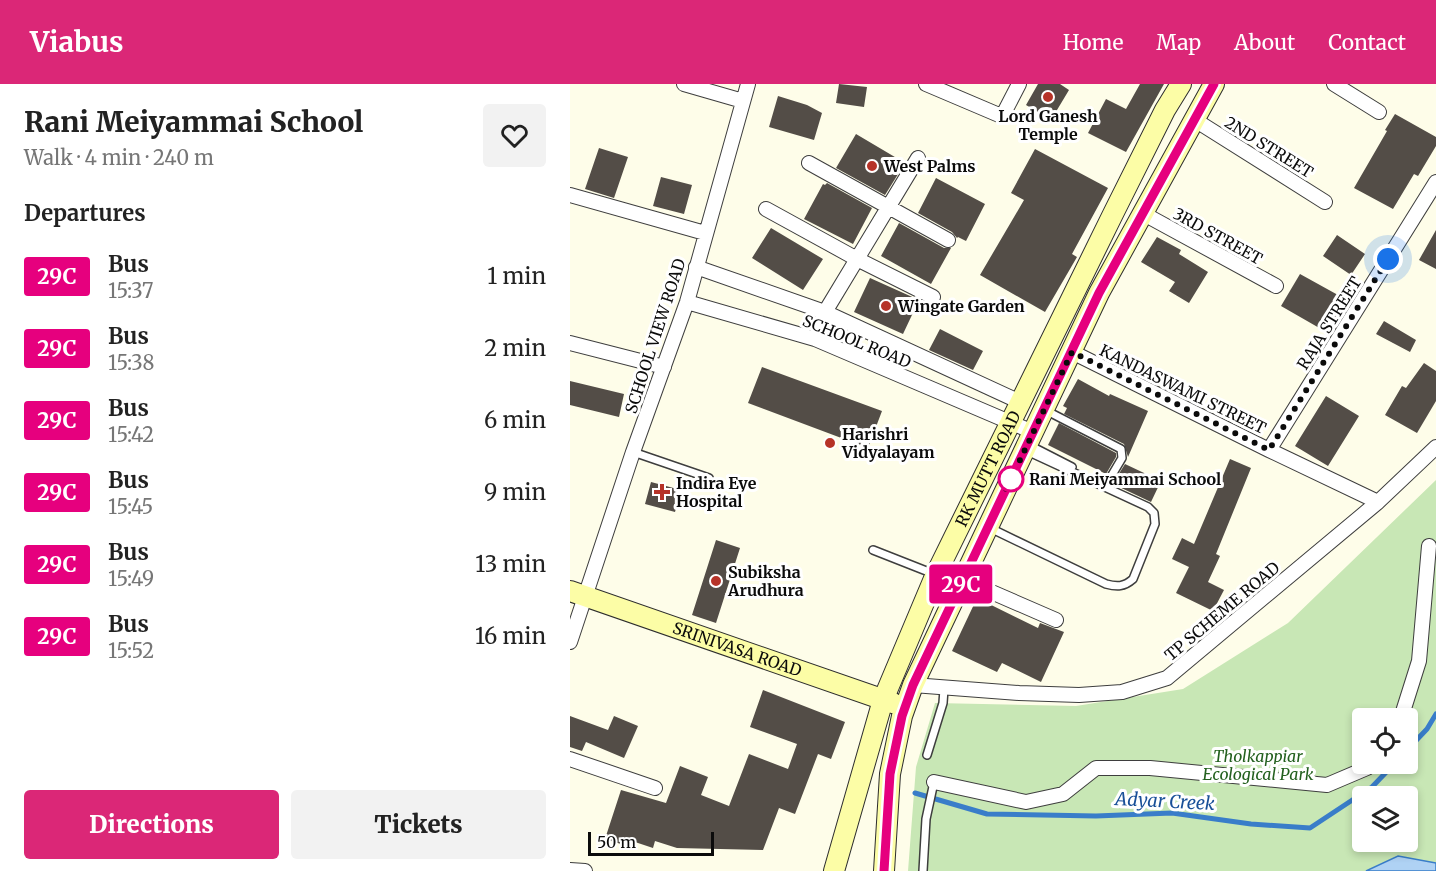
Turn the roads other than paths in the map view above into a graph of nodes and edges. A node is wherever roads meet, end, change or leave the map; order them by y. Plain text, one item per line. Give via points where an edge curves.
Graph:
1 (684, 84) edge
2 (748, 84) edge
3 (926, 84) edge
4 (1019, 84) edge
5 (1181, 84) edge
6 (1214, 84) edge
7 (1334, 84) edge
8 (744, 102) junction
9 (1379, 112) dead end
10 (1195, 120) junction
11 (918, 158) dead end
12 (809, 163) dead end
13 (1436, 182) edge
14 (570, 195) edge
15 (1325, 202) dead end
16 (888, 208) junction
17 (766, 209) dead end
18 (1144, 214) junction
19 (705, 233) junction
20 (948, 240) dead end
21 (857, 259) junction
22 (696, 267) junction
23 (1276, 286) dead end
24 (933, 297) dead end
25 (687, 302) junction
26 (825, 312) junction
27 (815, 339) junction
28 (570, 343) edge
29 (1072, 352) junction
30 (664, 367) junction
31 (1020, 402) junction
32 (1044, 410) junction
33 (1010, 423) junction
34 (1029, 442) junction
35 (1436, 447) edge
36 (1269, 450) junction
37 (633, 452) junction
38 (709, 478) dead end
39 (1378, 501) junction
40 (988, 527) junction
41 (1429, 546) dead end
42 (873, 550) dead end
43 (972, 561) junction
44 (936, 574) junction
45 (578, 593) edge
46 (1056, 620) dead end
47 (570, 642) edge
48 (913, 685) junction
49 (944, 689) junction
50 (883, 700) junction
51 (905, 708) junction
52 (1404, 708) edge
53 (927, 755) dead end
54 (570, 759) edge
55 (1353, 774) edge
56 (934, 785) joint
57 (655, 788) dead end
58 (570, 870) edge
59 (585, 871) edge
60 (834, 871) edge
61 (884, 871) edge
62 (923, 871) edge

1 - 8 street
2 - 8 street, SCHOOL VIEW ROAD
3 - 4 street via 999,115 1004,113
5 - 31 main road, RK MUTT ROAD
6 - 10 main road, RK MUTT ROAD
7 - 9 street
8 - 19 street, SCHOOL VIEW ROAD
10 - 15 street, 2ND STREET
10 - 18 main road, RK MUTT ROAD
11 - 16 street
12 - 16 street
13 - 36 street, RAJA STREET
14 - 19 street
16 - 20 street
16 - 21 street
17 - 21 street
18 - 23 street, 3RD STREET
18 - 29 main road, RK MUTT ROAD via 1099,293
19 - 22 street, SCHOOL VIEW ROAD
21 - 24 street
21 - 26 street
22 - 25 street, SCHOOL VIEW ROAD
22 - 26 street
25 - 27 street, SCHOOL ROAD
25 - 30 street, SCHOOL VIEW ROAD
26 - 27 street
26 - 31 street
27 - 33 street, SCHOOL ROAD
28 - 30 street
29 - 32 main road, RK MUTT ROAD
29 - 36 street, KANDASWAMI STREET
30 - 37 street, SCHOOL VIEW ROAD
31 - 33 main road, RK MUTT ROAD
32 - 34 main road, RK MUTT ROAD
32 - 34 lane via 1121,449 1122,458 1109,480 1102,481
33 - 34 street, SCHOOL ROAD
33 - 44 main road, RK MUTT ROAD
34 - 40 main road, RK MUTT ROAD
34 - 40 lane via 1154,513 1155,524 1133,579 1126,585 1106,585
35 - 39 street, TP SCHEME ROAD
36 - 39 street, KANDASWAMI STREET
37 - 38 lane
37 - 45 street, SCHOOL VIEW ROAD
39 - 49 street, TP SCHEME ROAD via 1167,678 1122,693
40 - 43 main road, RK MUTT ROAD
41 - 52 street via 1419,661
42 - 44 lane
43 - 46 street via 980,587
43 - 48 main road, RK MUTT ROAD
44 - 50 main road, RK MUTT ROAD
45 - 47 street, SCHOOL VIEW ROAD
45 - 50 main road, SRINIVASA ROAD
48 - 49 street, TP SCHEME ROAD
48 - 51 main road, RK MUTT ROAD
49 - 53 lane
50 - 51 main road, SRINIVASA ROAD
50 - 60 main road, RK MUTT ROAD
51 - 61 main road, RK MUTT ROAD via 890,774
54 - 57 street
55 - 56 street via 1326,785 1150,768 1096,768 1063,794 1026,802
56 - 62 lane via 926,819
58 - 59 street

